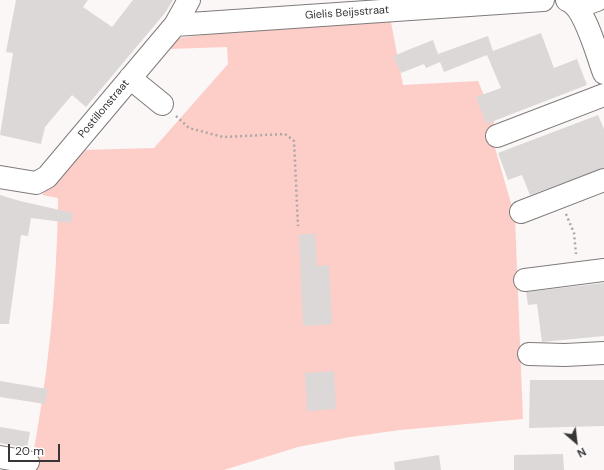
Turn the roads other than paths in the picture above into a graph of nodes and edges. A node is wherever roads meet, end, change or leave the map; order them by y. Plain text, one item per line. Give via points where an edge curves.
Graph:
1 (189, 0) edge
2 (543, 0) edge
3 (581, 2) edge
4 (175, 24) junction
5 (604, 73) edge
6 (130, 78) junction
7 (604, 95) edge
8 (162, 104) road end
9 (497, 136) dead end
10 (0, 177) edge
11 (604, 180) edge
12 (521, 212) dead end
13 (604, 270) edge
14 (525, 280) dead end
15 (604, 353) edge
16 (529, 354) dead end
17 (0, 457) edge
18 (28, 462) dead end

1 - 4 street, Postillonstraat
2 - 4 street, Gielis Beijsstraat
3 - 5 street
4 - 6 street, Postillonstraat
6 - 8 street
6 - 10 street, Postillonstraat via 47,177 36,182
7 - 9 street
11 - 12 street
13 - 14 street
15 - 16 street
17 - 18 street

